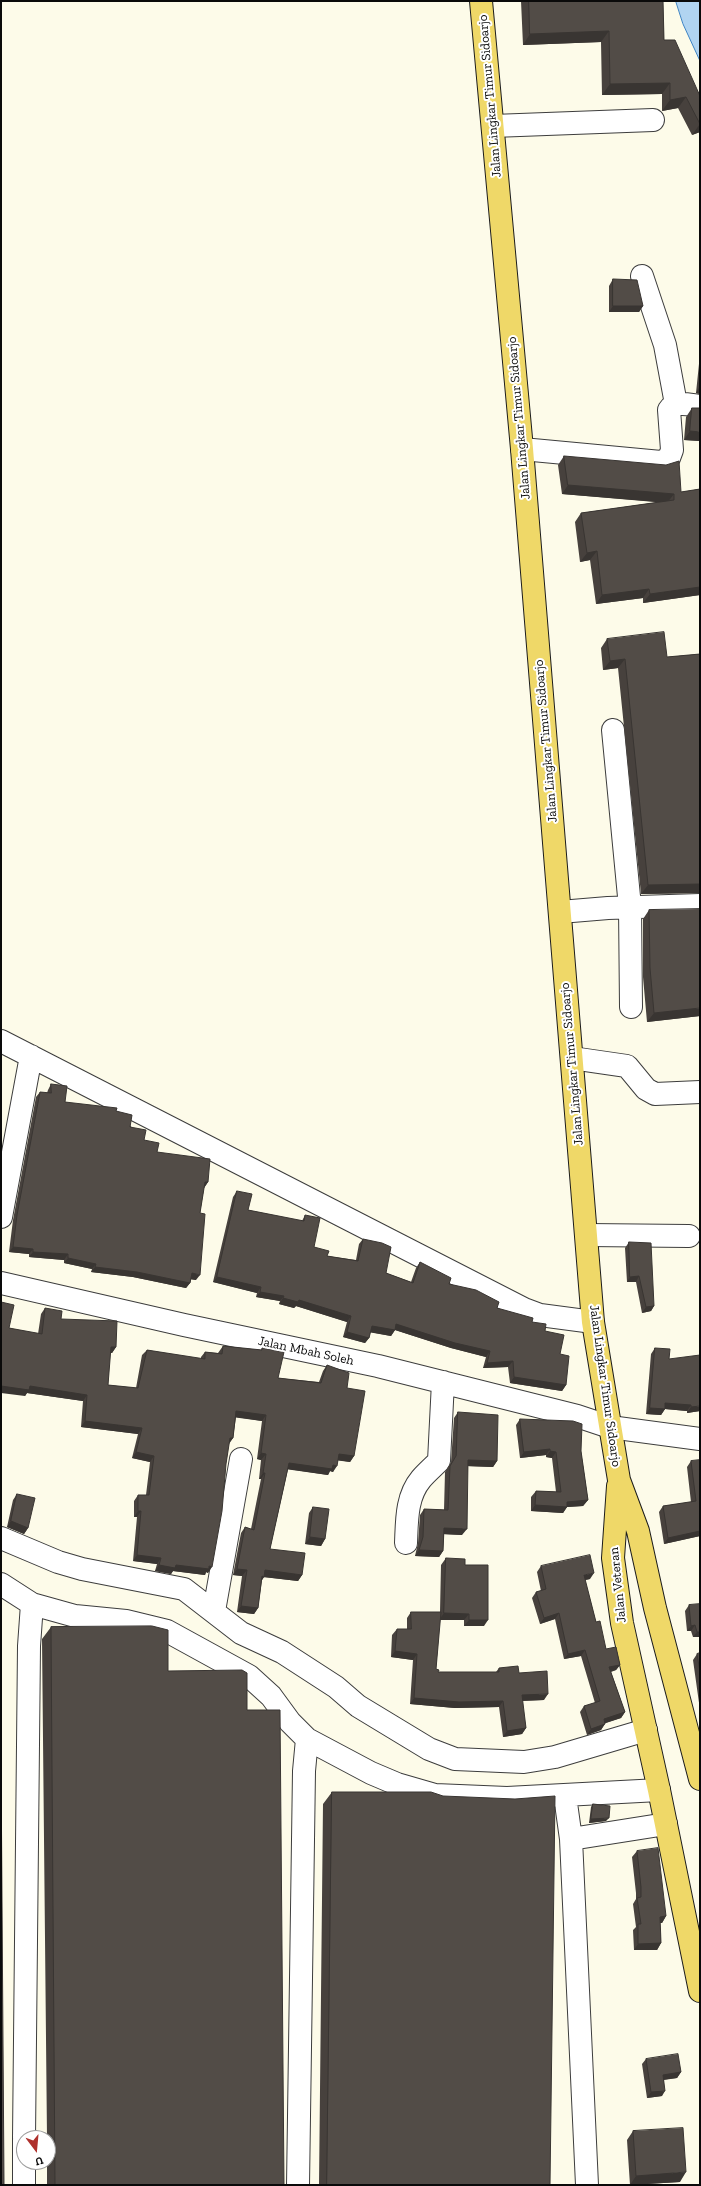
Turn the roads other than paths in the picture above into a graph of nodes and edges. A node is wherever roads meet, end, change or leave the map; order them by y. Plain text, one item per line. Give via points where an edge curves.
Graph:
1 (481, 1) edge
2 (653, 120) dead end
3 (493, 126) junction
4 (642, 276) dead end
5 (676, 404) junction
6 (700, 406) edge
7 (522, 449) junction
8 (614, 730) dead end
9 (700, 905) edge
10 (630, 907) junction
11 (560, 912) junction
12 (631, 1007) dead end
13 (1, 1041) edge
14 (31, 1056) junction
15 (572, 1058) junction
16 (700, 1092) edge
17 (1, 1217) edge
18 (587, 1235) junction
19 (690, 1236) dead end
20 (1, 1283) edge
21 (593, 1322) junction
22 (444, 1382) junction
23 (610, 1427) junction
24 (700, 1439) edge
25 (241, 1459) dead end
26 (619, 1480) junction
27 (1, 1538) edge
28 (406, 1543) dead end
29 (1, 1584) edge
30 (32, 1604) junction
31 (214, 1611) junction
32 (646, 1730) junction
33 (307, 1739) junction
34 (700, 1779) edge
35 (659, 1790) junction
36 (565, 1796) junction
37 (666, 1824) junction
38 (571, 1839) junction
39 (700, 1992) edge
40 (24, 2130) edge
41 (24, 2170) edge
42 (24, 2185) edge
43 (298, 2185) edge
44 (587, 2185) edge

1 - 3 main road, Jalan Lingkar Timur Sidoarjo
2 - 3 street
3 - 7 main road, Jalan Lingkar Timur Sidoarjo
4 - 5 street via 665,345
5 - 6 street
5 - 7 street via 669,410 671,454 661,462
7 - 11 main road, Jalan Lingkar Timur Sidoarjo
8 - 10 street
9 - 10 street
10 - 11 street
10 - 12 street
11 - 15 main road, Jalan Lingkar Timur Sidoarjo
13 - 14 street
14 - 17 street
14 - 21 street via 524,1309 540,1315
15 - 16 street via 627,1066 646,1089 655,1094
15 - 18 main road, Jalan Lingkar Timur Sidoarjo
18 - 19 street
18 - 21 main road, Jalan Lingkar Timur Sidoarjo
20 - 22 street, Jalan Mbah Soleh
21 - 23 main road, Jalan Lingkar Timur Sidoarjo via 604,1376
22 - 23 street, Jalan Mbah Soleh
22 - 28 street via 438,1461 413,1490 409,1501
23 - 24 street, Jalan Mbah Soleh
23 - 26 main road, Jalan Lingkar Timur Sidoarjo
25 - 31 street
26 - 32 main road, Jalan Veteran via 613,1558 622,1623
26 - 34 main road, Jalan Veteran via 638,1531 650,1588
27 - 31 street via 58,1562 184,1589
29 - 30 street
30 - 33 street via 74,1616 126,1621 167,1631 249,1676 271,1696 290,1722
30 - 40 street via 29,1646
31 - 32 street via 242,1633 282,1652 336,1687 358,1706 429,1749 455,1759 524,1762 556,1757
32 - 35 main road, Jalan Veteran
33 - 36 street via 371,1773 397,1784 435,1794 507,1798
33 - 43 street via 304,1771
35 - 36 street
35 - 37 main road, Jalan Veteran
36 - 38 street
37 - 38 street
37 - 39 main road, Jalan Veteran
38 - 44 street
41 - 42 street

